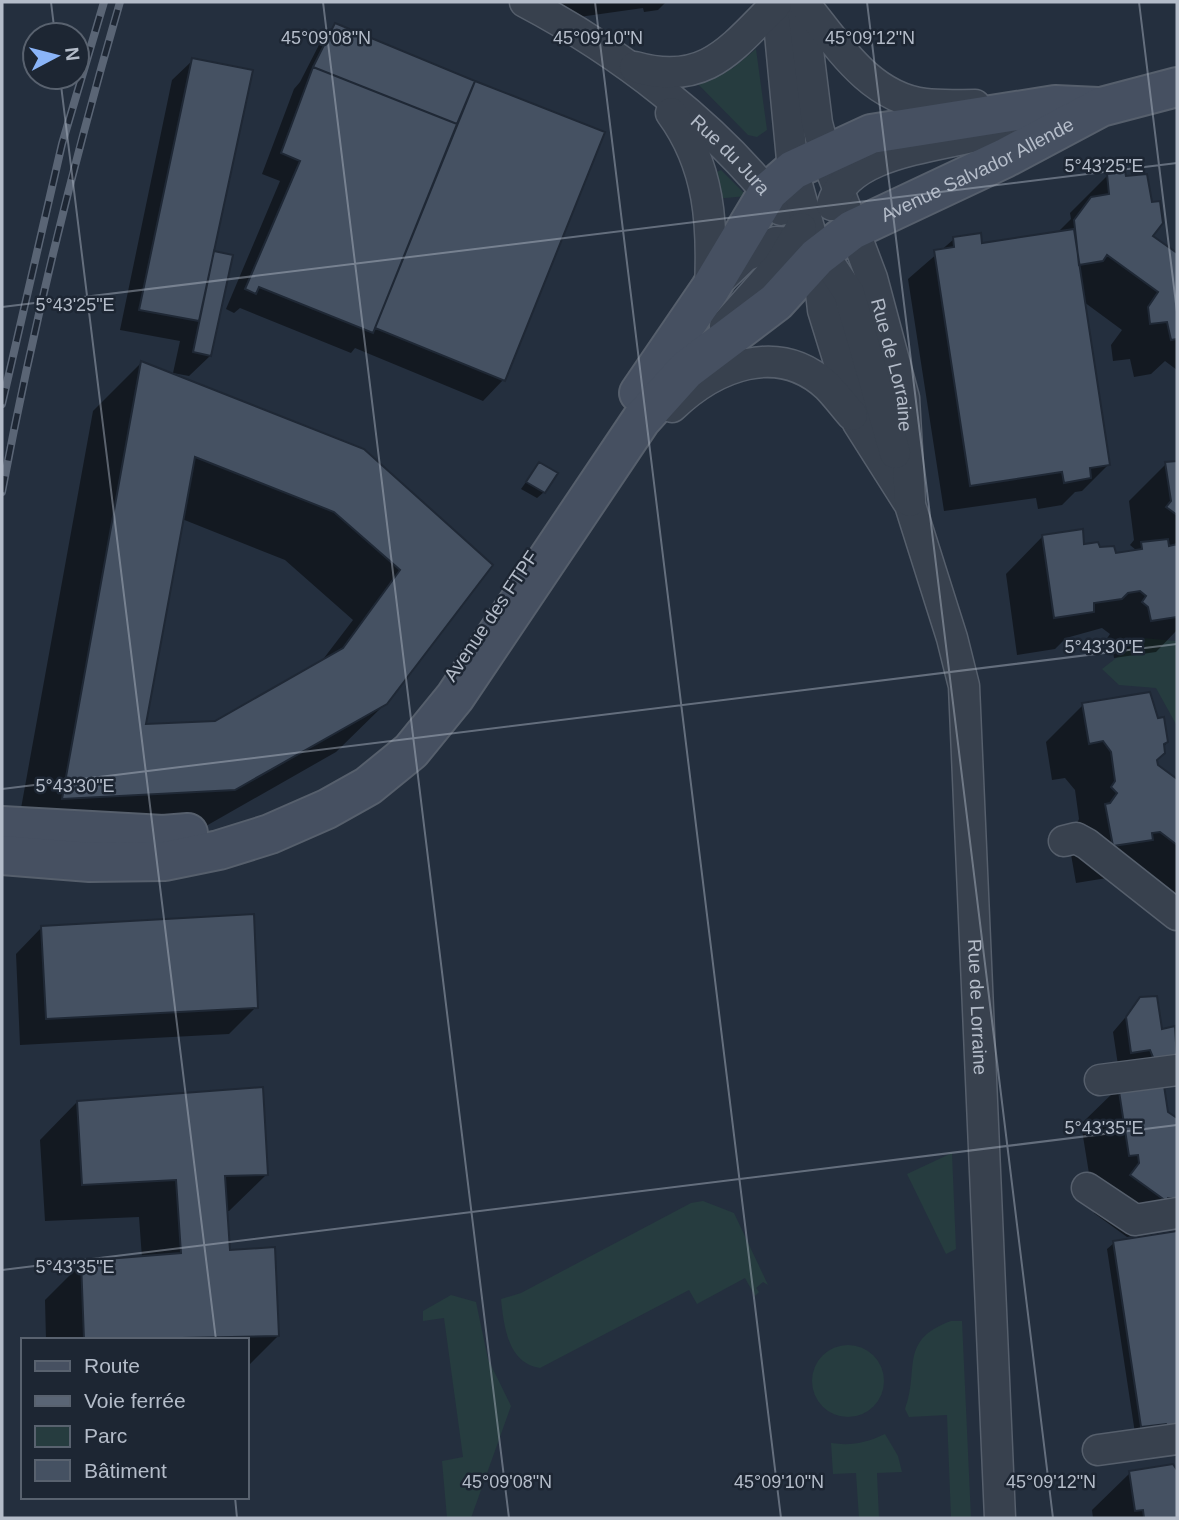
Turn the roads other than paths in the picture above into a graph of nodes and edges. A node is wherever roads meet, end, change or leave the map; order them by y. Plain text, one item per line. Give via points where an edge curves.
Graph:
1 (525, 2) edge
2 (790, 2) edge
3 (571, 14) edge
4 (632, 66) junction
5 (1177, 87) edge
6 (1055, 104) junction
7 (1101, 107) junction
8 (806, 176) junction
9 (852, 230) junction
10 (804, 238) junction
11 (710, 289) junction
12 (858, 423) junction
13 (910, 505) junction
14 (368, 786) junction
15 (2, 826) edge
16 (1063, 841) dead end
17 (92, 847) junction
18 (2, 855) edge
19 (1177, 915) edge
20 (1177, 1069) edge
21 (1100, 1080) dead end
22 (1087, 1188) dead end
23 (1177, 1213) edge
24 (1177, 1439) edge
25 (1098, 1450) dead end
26 (1000, 1518) edge

1 - 3 street, Rue du Jura
2 - 4 street, Rue du Jura via 709,65 665,75
2 - 6 street, Avenue Salvador Allende via 886,91 924,104
2 - 8 street, Rue de Lorraine via 817,123
3 - 4 street, Rue du Jura
4 - 8 street, Rue du Jura via 684,110
4 - 11 street, Rue du Jura via 679,123 697,158 709,195
5 - 7 street, Avenue Salvador Allende
6 - 7 street, Avenue Salvador Allende
6 - 8 street, Avenue Salvador Allende via 871,134
7 - 9 street, Avenue Salvador Allende
8 - 9 street, Rue de Lorraine
8 - 10 street, Rue du Jura
8 - 10 street
8 - 10 street
8 - 11 street, Avenue des FTPF
9 - 10 street, Avenue des FTPF
9 - 13 street, Rue de Lorraine via 872,278 904,398
10 - 11 street via 776,242 746,256
10 - 12 street, Rue de Lorraine
10 - 13 street, Rue du Jura via 849,293
10 - 14 street, Avenue des FTPF via 776,302 686,370 641,421 455,697 411,751
11 - 17 street, Avenue des FTPF via 441,691 396,741 315,791 214,830
12 - 13 street, Rue de Lorraine
12 - 14 street via 827,386 792,368 769,363 739,363 691,388 652,426 468,703 418,754
13 - 26 street, Rue de Lorraine via 964,686
14 - 17 street, Avenue des FTPF via 270,834 219,850 165,861
15 - 17 street, Avenue des FTPF
16 - 19 street via 1076,838 1087,844
17 - 18 street, Avenue des FTPF
20 - 21 street
22 - 23 street via 1135,1220
24 - 25 street

